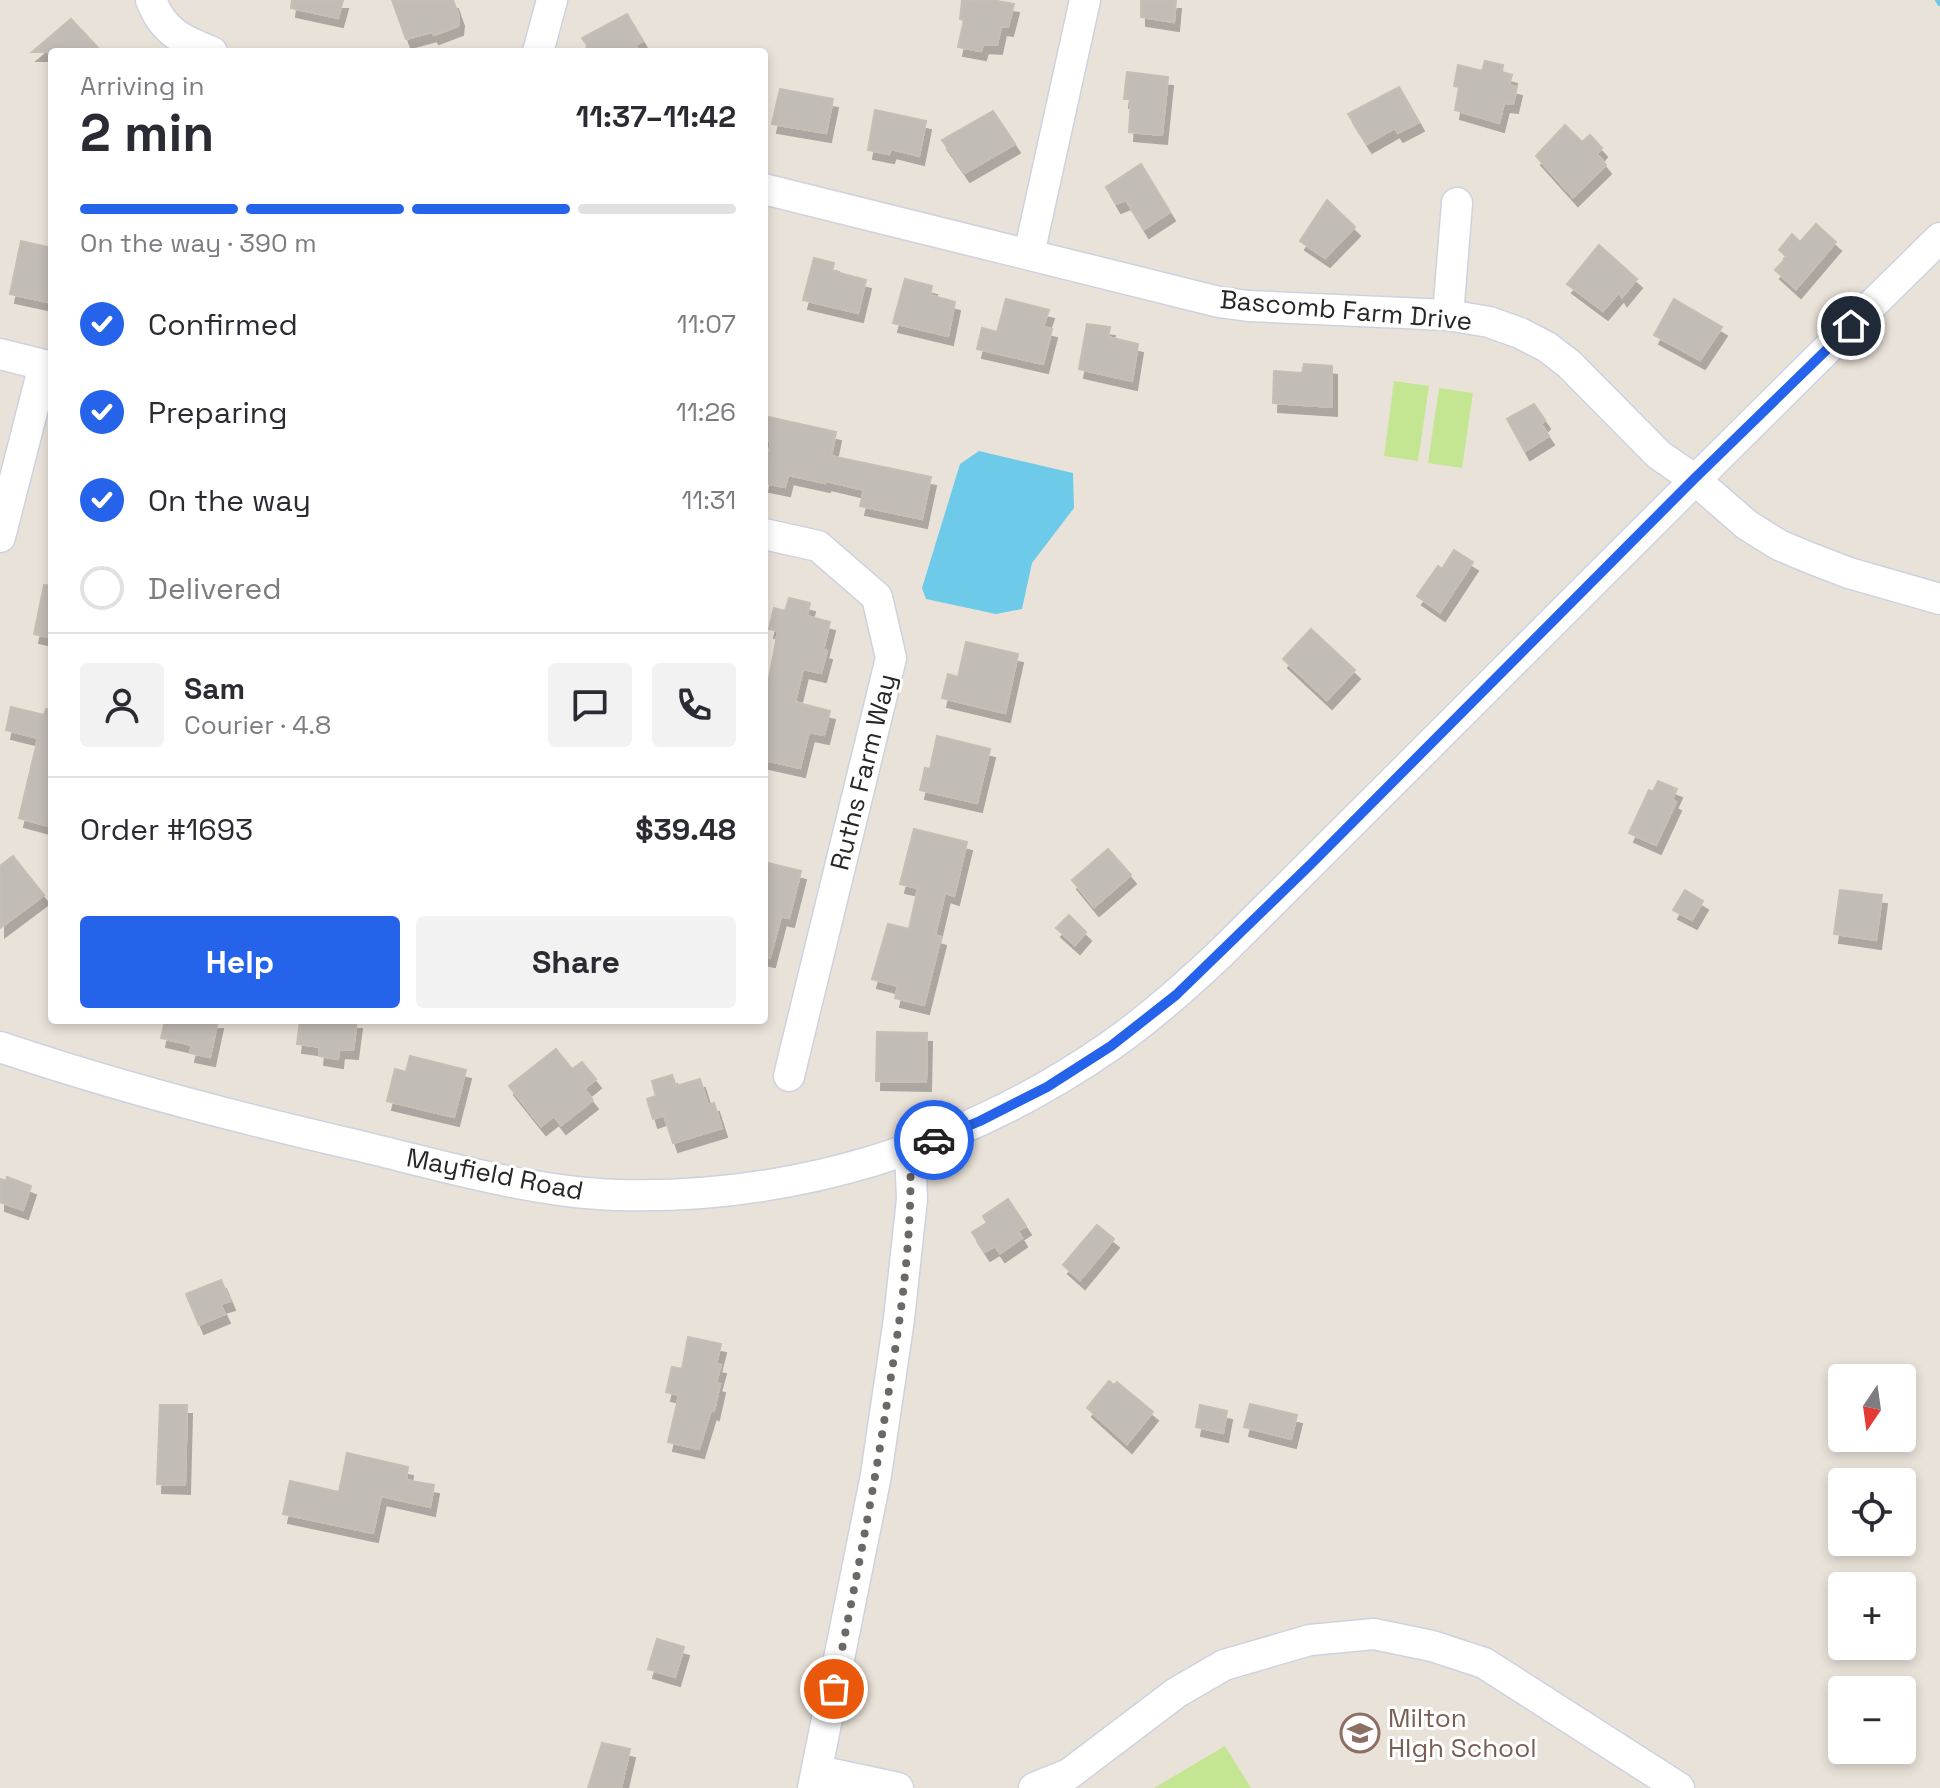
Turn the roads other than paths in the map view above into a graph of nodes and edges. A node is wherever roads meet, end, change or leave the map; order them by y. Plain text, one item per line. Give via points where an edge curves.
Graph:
1 (151, 0) edge
2 (552, 0) edge
3 (1085, 0) edge
4 (202, 48) edge
5 (539, 48) edge
6 (768, 190) edge
7 (1457, 203) dead end
8 (1940, 238) edge
9 (1029, 254) junction
10 (1448, 315) junction
11 (0, 354) edge
12 (48, 366) edge
13 (1694, 479) junction
14 (768, 535) edge
15 (0, 537) edge
16 (1940, 599) edge
17 (0, 1047) edge
18 (789, 1076) dead end
19 (910, 1150) junction
20 (815, 1780) edge
21 (898, 1788) edge
22 (1034, 1788) edge
23 (1679, 1788) edge

1 - 4 street via 158,19 182,40
2 - 5 street
3 - 9 street
6 - 9 street, Bascomb Farm Drive
7 - 10 street
8 - 13 street, Mayfield Road
9 - 10 street, Bascomb Farm Drive via 1234,304
10 - 13 street, Bascomb Farm Drive via 1489,322 1547,347 1659,455
11 - 12 street
12 - 15 street
13 - 16 street, Bascomb Farm Drive via 1779,545 1849,573
13 - 19 street, Mayfield Road via 1176,995 1047,1087
14 - 18 street, Ruths Farm Way via 818,546 877,597 891,658
17 - 19 street, Mayfield Road via 240,1118 530,1185 615,1195 717,1193 816,1177
19 - 20 street via 912,1199 895,1352
20 - 21 street
22 - 23 street via 1069,1774 1176,1693 1224,1665 1310,1640 1374,1634 1484,1663

